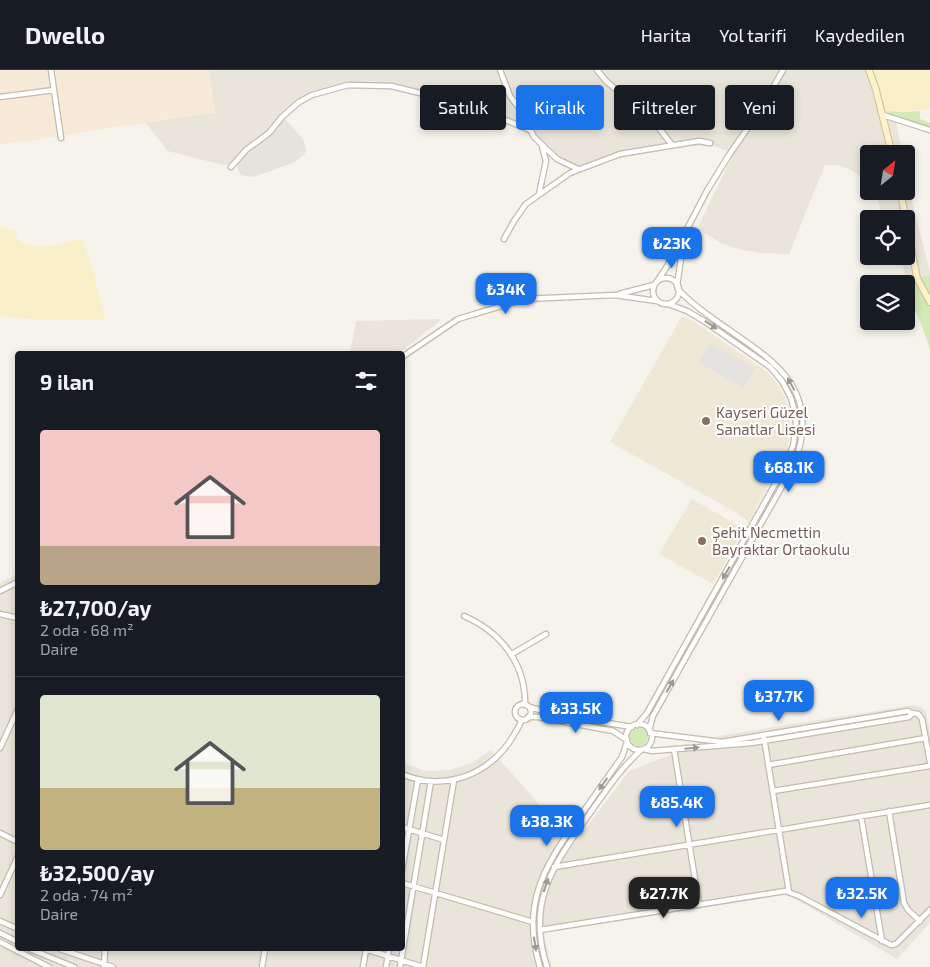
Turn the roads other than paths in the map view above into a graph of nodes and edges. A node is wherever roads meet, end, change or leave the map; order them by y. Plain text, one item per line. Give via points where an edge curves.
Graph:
1 (51, 70) edge
2 (500, 70) edge
3 (597, 70) edge
4 (783, 70) edge
5 (869, 70) edge
6 (54, 90) junction
7 (0, 97) edge
8 (516, 103) edge
9 (883, 115) junction
10 (516, 124) edge
11 (530, 130) edge
12 (930, 130) edge
13 (61, 138) dead end
14 (710, 142) dead end
15 (542, 145) junction
16 (672, 145) junction
17 (890, 145) edge
18 (231, 167) dead end
19 (579, 170) junction
20 (539, 194) junction
21 (690, 224) junction
22 (504, 239) dead end
23 (915, 265) edge
24 (658, 280) junction
25 (654, 285) junction
26 (678, 287) junction
27 (616, 295) junction
28 (657, 300) junction
29 (930, 302) edge
30 (668, 304) junction
31 (405, 355) edge
32 (15, 584) edge
33 (0, 591) edge
34 (0, 614) edge
35 (464, 616) dead end
36 (15, 617) edge
37 (546, 634) dead end
38 (512, 654) junction
39 (527, 706) junction
40 (15, 716) edge
41 (528, 717) junction
42 (522, 720) junction
43 (634, 726) junction
44 (650, 731) junction
45 (764, 738) junction
46 (926, 738) junction
47 (627, 741) junction
48 (0, 748) edge
49 (642, 749) junction
50 (674, 749) junction
51 (930, 762) edge
52 (768, 765) junction
53 (930, 766) edge
54 (405, 775) edge
55 (418, 779) junction
56 (454, 780) junction
57 (432, 781) junction
58 (773, 791) junction
59 (930, 805) edge
60 (889, 811) junction
61 (861, 816) junction
62 (405, 828) edge
63 (410, 829) junction
64 (779, 829) junction
65 (0, 833) edge
66 (422, 833) junction
67 (15, 840) edge
68 (444, 840) junction
69 (689, 844) junction
70 (405, 855) edge
71 (15, 862) edge
72 (554, 867) junction
73 (405, 884) edge
74 (413, 886) junction
75 (789, 892) junction
76 (435, 894) junction
77 (0, 895) edge
78 (699, 904) junction
79 (930, 910) edge
80 (0, 921) edge
81 (920, 921) junction
82 (533, 922) junction
83 (15, 928) edge
84 (540, 930) junction
85 (0, 933) edge
86 (405, 935) edge
87 (15, 940) edge
88 (882, 941) junction
89 (0, 942) edge
90 (15, 950) edge
91 (17, 951) edge
92 (35, 951) edge
93 (65, 951) edge
94 (105, 951) edge
95 (265, 951) edge
96 (366, 951) edge
97 (372, 951) edge
98 (389, 951) edge
99 (402, 951) edge
100 (388, 956) junction
101 (401, 960) junction
102 (36, 961) junction
103 (103, 966) edge
104 (33, 967) edge
105 (49, 967) edge
106 (74, 967) edge
107 (113, 967) edge
108 (262, 967) edge
109 (363, 967) edge
110 (386, 967) edge
111 (400, 967) edge
112 (423, 967) edge
113 (540, 967) edge
114 (547, 967) edge

1 - 6 street
2 - 8 street
3 - 16 street via 654,122
4 - 21 street via 718,172
5 - 9 street
6 - 7 street
6 - 13 street
9 - 12 street
9 - 17 street
10 - 18 street via 472,112 449,100 391,86 348,85 299,102
11 - 15 street
14 - 16 street
15 - 19 street via 562,162
15 - 20 street via 546,162
16 - 19 street via 620,154
19 - 20 street
20 - 22 street via 522,210
21 - 24 street
21 - 26 street via 682,246
23 - 29 street via 917,278
24 - 25 street
24 - 26 street via 669,278
25 - 27 street
25 - 28 street via 653,293
26 - 30 street via 675,300
44 -> 26 street via 658,708 794,464 802,432 799,401 781,369 702,312
27 - 28 street
27 - 31 street via 525,299 458,319
28 - 30 street
30 -> 43 street via 704,320 774,371 791,398 796,413 796,433 788,460 752,528 648,713
32 - 33 street
34 - 36 street
35 - 38 street via 491,631
37 - 38 street
38 - 39 street via 522,678
39 - 41 street
39 - 42 street via 519,705 515,711
39 - 43 street via 559,715
40 - 48 street
41 - 42 street
41 - 47 street via 613,732
42 - 56 street via 508,744 493,760 479,771
43 - 44 street via 642,725
43 - 47 street via 627,734
44 - 45 street via 717,742
44 - 49 street via 650,743
45 - 46 street via 910,714 918,714 922,719
50 -> 45 street
45 - 52 street
46 - 51 street
46 - 52 street
47 - 49 street via 633,748
47 -> 82 street via 622,756 549,862 538,890
49 - 50 street
49 - 72 street via 615,777
50 - 69 street
52 - 58 street
53 - 58 street
54 - 55 street
55 - 57 street
55 - 63 street
56 - 57 street
56 - 68 street
57 - 66 street
58 - 64 street
59 - 60 street
60 - 61 street
60 - 81 street via 904,903
61 - 64 street
61 - 88 street
62 - 63 street
63 - 66 street
63 - 70 street
64 - 69 street
64 - 75 street
65 - 67 street
66 - 68 street
66 - 74 street
68 - 76 street
69 - 72 street
69 - 78 street
71 - 77 street
84 -> 72 street via 542,899
73 - 74 street
74 - 76 street
74 - 86 street
75 - 78 street
75 - 88 street
76 - 82 street
76 - 112 street
78 - 84 street
79 - 81 street
80 - 83 street
81 - 88 street via 895,945
82 -> 113 street
84 - 114 street
85 - 87 street
89 - 90 street
91 - 102 street
92 - 106 street
93 - 103 street
94 - 103 street
95 - 108 street
96 - 109 street
97 - 100 street
98 - 100 street
99 - 101 street
100 - 101 street
100 - 110 street
101 - 111 street
101 - 112 street
102 - 104 street
102 - 105 street
103 - 107 street

